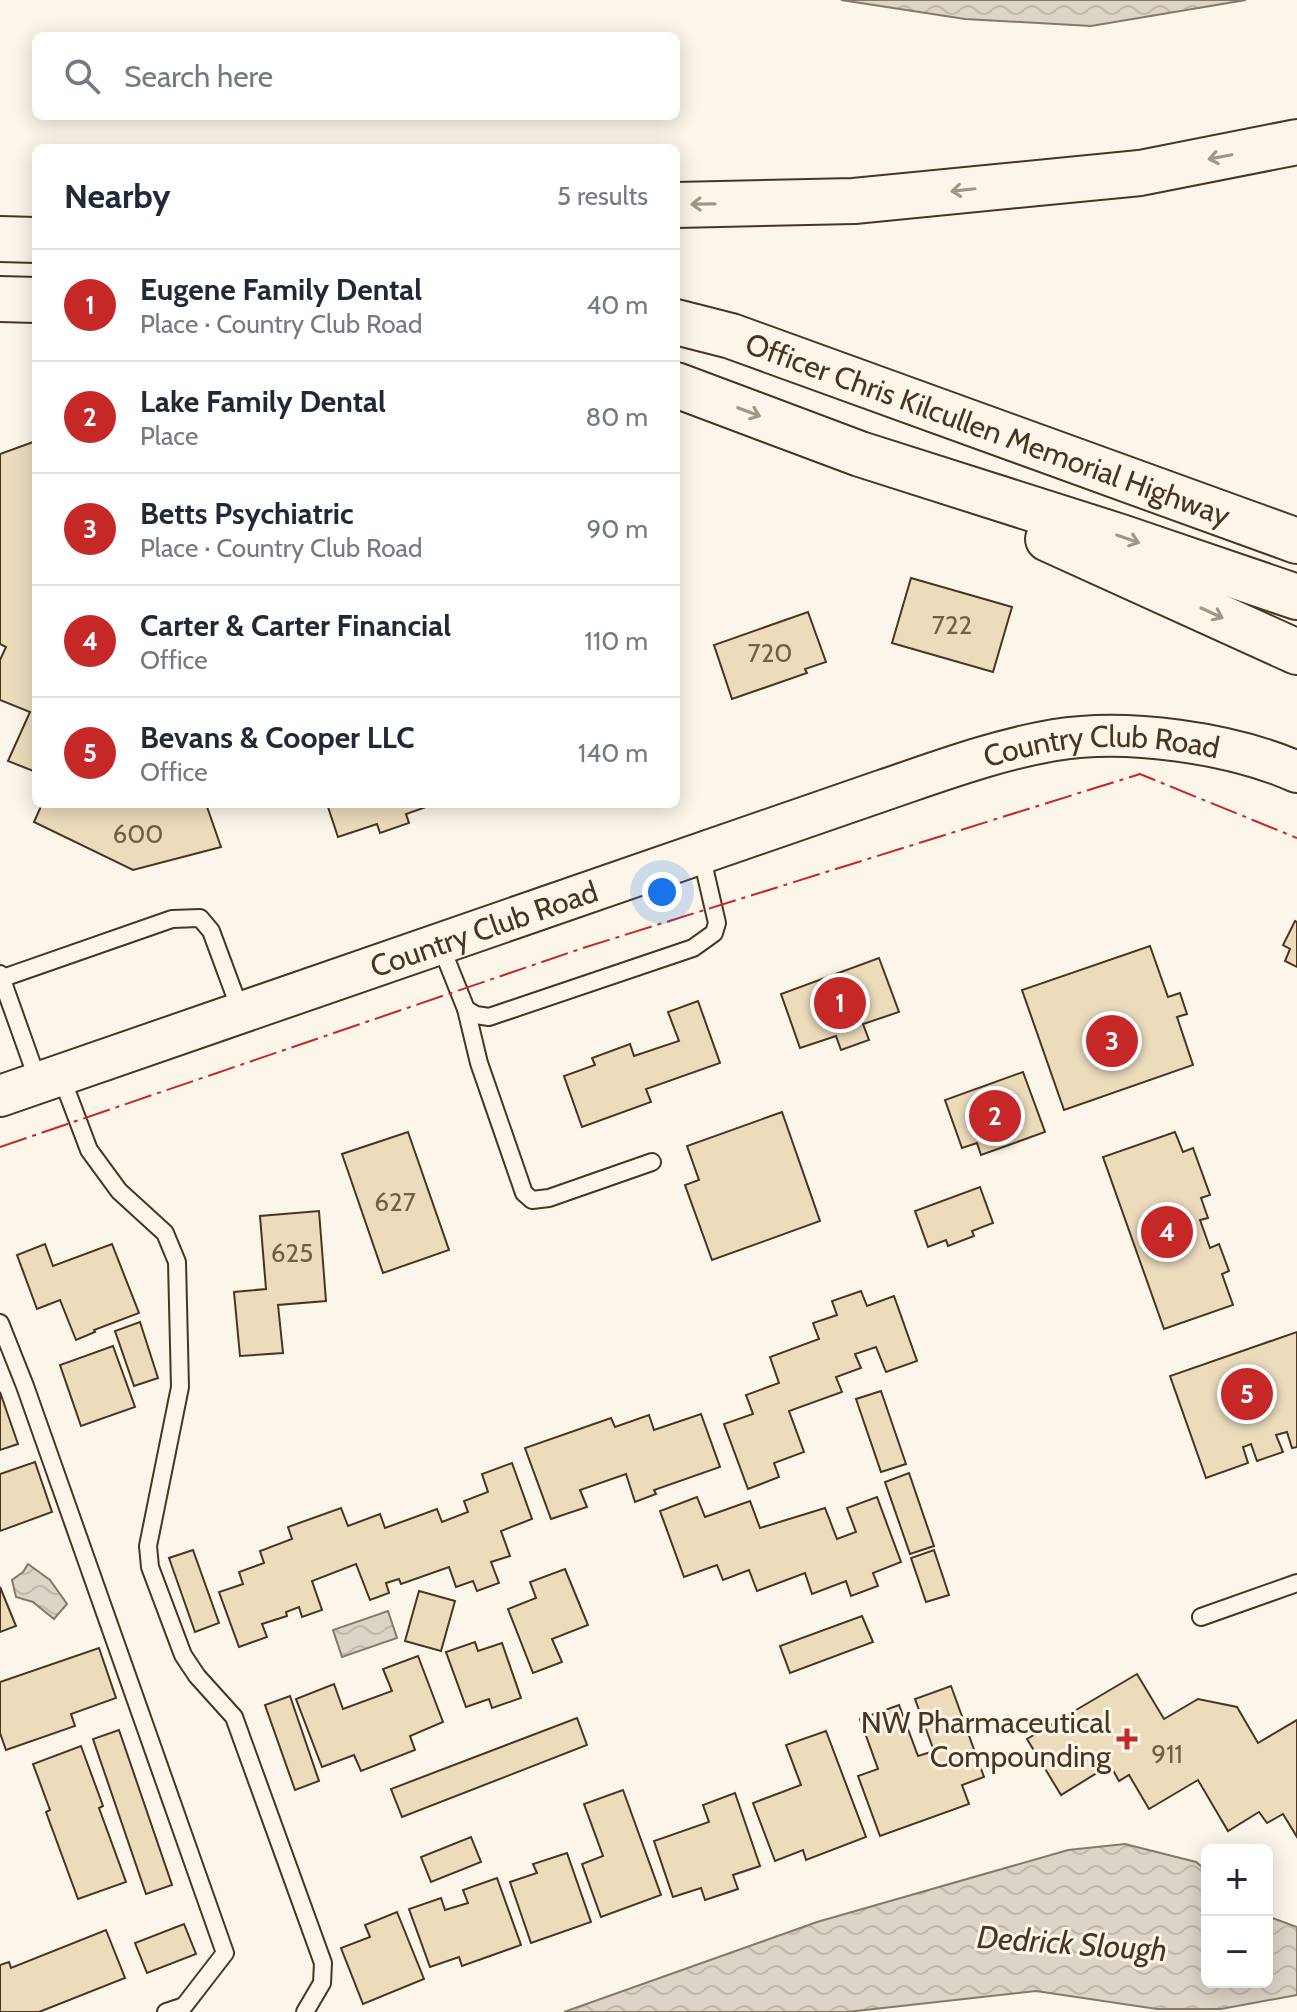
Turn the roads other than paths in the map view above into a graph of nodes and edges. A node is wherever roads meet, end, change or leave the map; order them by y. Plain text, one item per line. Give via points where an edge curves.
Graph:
1 (1297, 142) edge
2 (680, 205) edge
3 (0, 299) edge
4 (32, 300) edge
5 (680, 323) edge
6 (680, 386) edge
7 (860, 454) junction
8 (1297, 541) edge
9 (1297, 597) edge
10 (1297, 652) edge
11 (1297, 772) edge
12 (701, 854) junction
13 (440, 944) junction
14 (1, 977) edge
15 (466, 1009) junction
16 (241, 1013) junction
17 (50, 1079) junction
18 (0, 1096) edge
19 (652, 1162) dead end
20 (0, 1323) edge
21 (1297, 1583) edge
22 (1201, 1617) dead end
23 (166, 2012) edge
24 (305, 2012) edge

1 -> 2 highway via 1125,174 854,201
3 - 4 highway
5 - 8 highway, Officer Chris Kilcullen Memorial Highway via 731,336
6 -> 7 highway, Officer Chris Kilcullen Memorial Highway
7 -> 9 highway, Officer Chris Kilcullen Memorial Highway
7 -> 10 highway
11 - 12 street, Country Club Road via 1228,749 1179,741 1055,740 980,758
12 - 13 street, Country Club Road
12 - 15 lane via 717,923 714,933 693,948 489,1017
13 - 15 lane
13 - 16 street, Country Club Road
14 - 16 lane via 172,919 200,918 211,931
14 - 17 lane
15 - 19 lane via 479,1063 524,1193 532,1200
16 - 17 street, Country Club Road
17 - 18 street, Country Club Road
17 - 24 lane via 89,1150 119,1191 165,1233 177,1262 180,1387 148,1546 150,1567 189,1666 234,1717 323,1963 322,1983
20 - 23 lane via 225,1953 184,2006
21 - 22 lane

